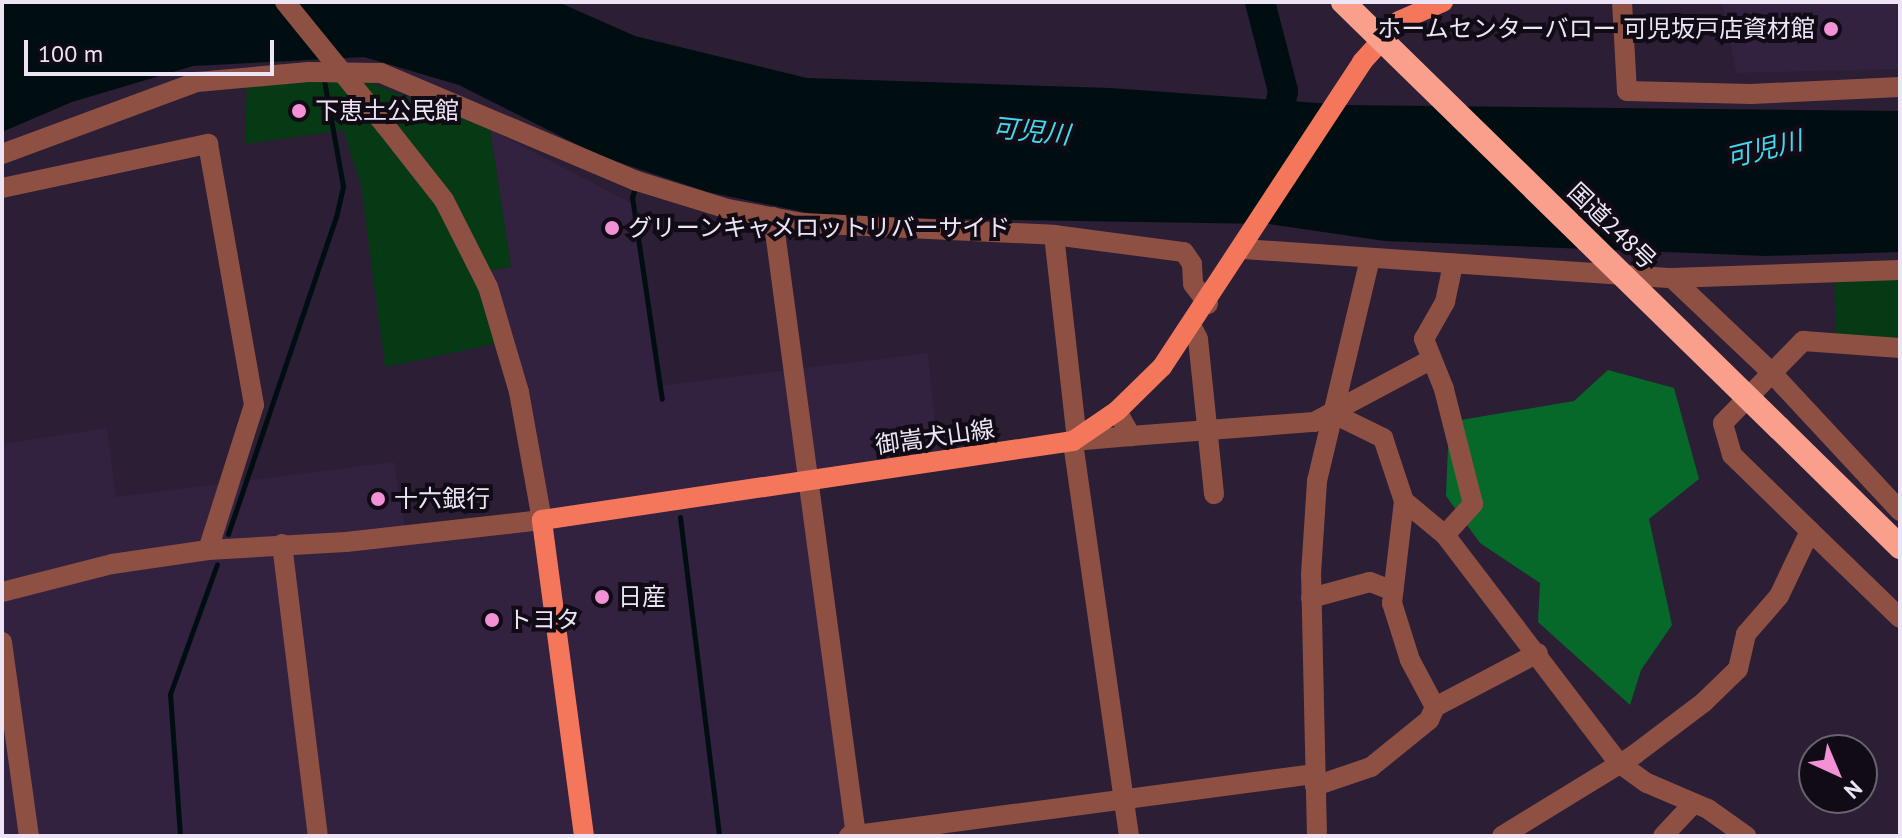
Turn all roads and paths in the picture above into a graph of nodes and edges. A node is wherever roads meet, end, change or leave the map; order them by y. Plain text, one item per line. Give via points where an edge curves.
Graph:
1 (285, 2) edge
2 (1343, 2) edge
3 (1622, 2) edge
4 (1432, 4) edge
5 (1900, 87) edge
6 (2, 154) edge
7 (2, 188) edge
8 (773, 217) junction
9 (1054, 235) junction
10 (1243, 249) junction
11 (1370, 259) junction
12 (1453, 264) junction
13 (1900, 270) edge
14 (1672, 278) junction
15 (1208, 304) junction
16 (1192, 327) junction
17 (1900, 348) edge
18 (1430, 360) junction
19 (1771, 372) junction
20 (1117, 411) junction
21 (1334, 414) junction
22 (1208, 426) junction
23 (1131, 436) junction
24 (1075, 440) junction
25 (806, 478) junction
26 (1842, 489) junction
27 (1214, 494) dead end
28 (1404, 501) junction
29 (1900, 511) edge
30 (542, 520) junction
31 (1810, 531) junction
32 (1445, 535) junction
33 (282, 544) junction
34 (1900, 547) edge
35 (208, 550) junction
36 (1900, 556) edge
37 (3, 586) edge
38 (1393, 591) junction
39 (1311, 598) junction
40 (1900, 618) edge
41 (2, 642) edge
42 (1538, 653) junction
43 (1435, 707) junction
44 (1619, 763) junction
45 (1315, 780) junction
46 (1125, 803) junction
47 (1694, 803) junction
48 (29, 836) edge
49 (318, 836) edge
50 (584, 836) edge
51 (849, 836) edge
52 (856, 836) edge
53 (1129, 836) edge
54 (1317, 836) edge
55 (1502, 836) edge
56 (1663, 836) edge
57 (1746, 836) edge

1 - 30 street, bridge via 444,200 488,287 519,392
2 - 26 highway, 国道248号, bridge
3 - 5 street via 1627,91 1751,94
4 - 10 main road, 御嵩犬山線 via 1399,21 1351,78
6 - 8 street via 197,82 381,73 638,181
7 - 35 street via 208,144 254,405
8 - 9 street via 877,229
8 - 25 street
9 - 15 street via 1184,252 1192,264 1193,284
9 - 24 street
10 - 11 street
10 - 15 main road, 御嵩犬山線
11 - 12 street
11 - 21 street
12 - 14 street
12 - 18 street via 1445,302 1426,330
13 - 14 street
14 - 19 street
15 - 16 main road, 御嵩犬山線
16 - 20 main road, 御嵩犬山線 via 1162,367
16 - 22 street
17 - 19 street via 1803,341
18 - 21 street
18 - 32 street via 1444,389 1473,504
19 - 29 street
19 - 31 street via 1723,423 1725,439 1732,455
20 - 23 street
20 - 24 main road, 御嵩犬山線
21 - 22 street via 1314,422
21 - 28 street via 1383,438
21 - 39 street via 1317,481
22 - 23 street
22 - 27 street
23 - 24 street
24 - 25 main road, 御嵩犬山線 via 906,469
24 - 46 street
25 - 30 main road, 御嵩犬山線
25 - 52 street
26 - 34 highway, 国道248号
26 - 36 highway, 国道248号
28 - 32 street
28 - 38 street
30 - 33 street
30 - 50 main road
31 - 40 street
31 - 44 street via 1779,596 1746,634 1738,669 1665,733
32 - 42 street
33 - 35 street
33 - 49 street
35 - 37 street
38 - 39 street via 1370,582
38 - 43 street via 1397,629
39 - 45 street
41 - 48 street
42 - 43 street
42 - 44 street
43 - 45 street via 1429,720 1382,761
44 - 47 street
44 - 55 street
45 - 46 street
45 - 54 street
46 - 52 street
46 - 53 street
47 - 56 street
47 - 57 street
51 - 52 street

